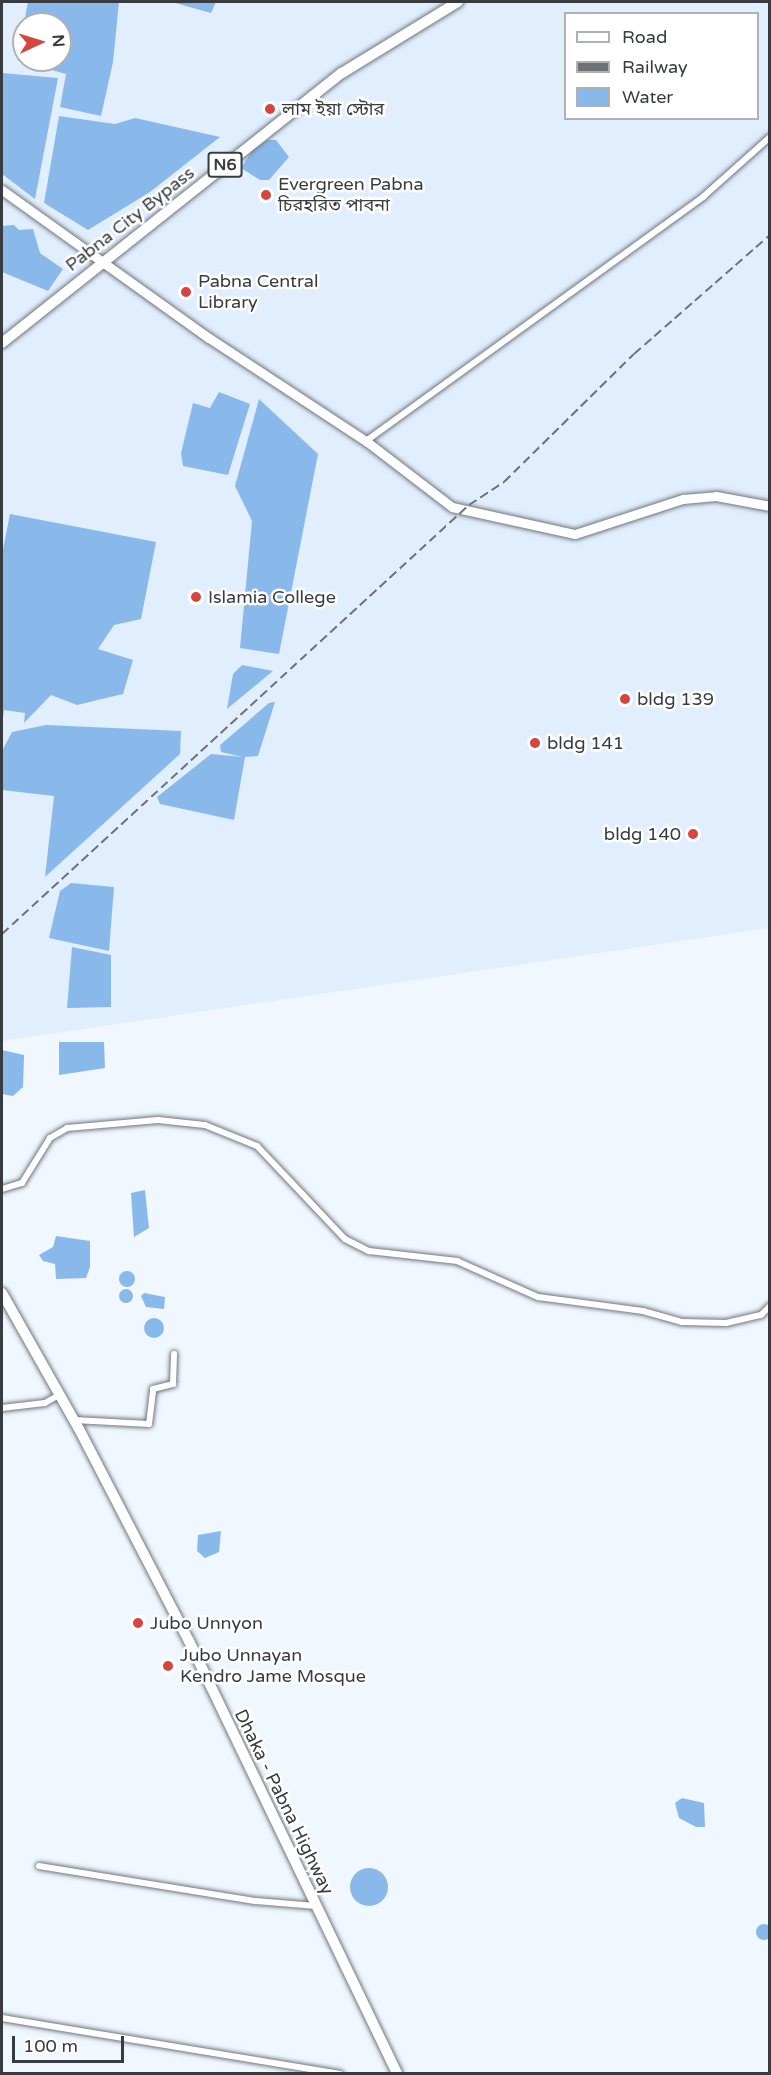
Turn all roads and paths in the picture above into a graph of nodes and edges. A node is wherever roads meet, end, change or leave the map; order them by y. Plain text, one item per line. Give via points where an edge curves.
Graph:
1 (458, 2) edge
2 (770, 137) edge
3 (2, 190) edge
4 (102, 260) junction
5 (2, 343) edge
6 (366, 441) junction
7 (770, 506) edge
8 (2, 1189) edge
9 (2, 1293) edge
10 (770, 1306) edge
11 (174, 1354) dead end
12 (59, 1395) junction
13 (2, 1407) edge
14 (73, 1420) junction
15 (39, 1866) dead end
16 (316, 1906) junction
17 (2, 2018) edge
18 (340, 2073) edge
19 (397, 2073) edge

1 - 4 highway, Pabna City Bypass / N6 via 342,73
2 - 6 street via 704,196
3 - 4 main road
4 - 5 highway, Pabna City Bypass / N6
4 - 6 main road via 209,338
6 - 7 main road via 452,507 558,533 575,534 682,499 717,496
8 - 10 street via 22,1182 50,1138 67,1128 158,1120 205,1125 257,1146 345,1239 369,1251 458,1261 538,1297 643,1311 682,1322 726,1323 761,1315
9 - 12 highway, Dhaka - Pabna Highway
11 - 14 street via 173,1384 153,1389 149,1424
12 - 13 street via 45,1403
12 - 14 highway, Dhaka - Pabna Highway
14 - 16 highway, Dhaka - Pabna Highway via 189,1641
15 - 16 street via 256,1901
16 - 19 highway, Dhaka - Pabna Highway
17 - 18 street

